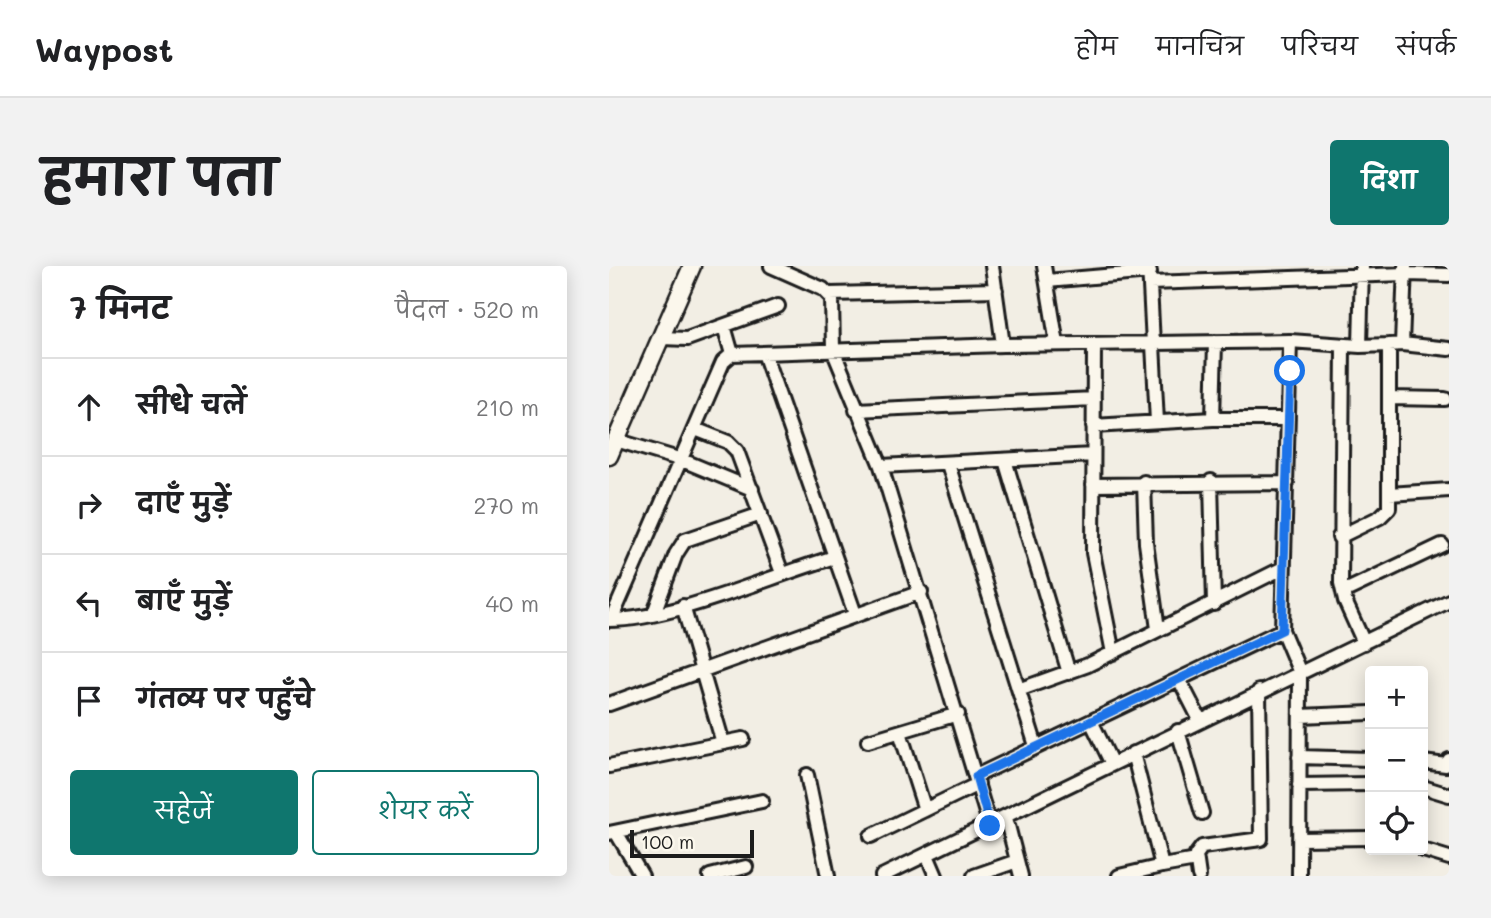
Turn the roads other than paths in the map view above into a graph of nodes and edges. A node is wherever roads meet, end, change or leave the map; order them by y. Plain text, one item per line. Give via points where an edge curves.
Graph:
1 (771, 266) edge
2 (992, 266) edge
3 (1045, 266) edge
4 (686, 267) edge
5 (1405, 270) edge
6 (1362, 271) edge
7 (1074, 272) edge
8 (1150, 274) edge
9 (1449, 275) edge
10 (1047, 281) junction
11 (996, 290) junction
12 (830, 294) junction
13 (778, 306) dead end
14 (724, 326) junction
15 (662, 338) junction
16 (1290, 341) junction
17 (1215, 342) junction
18 (1153, 343) junction
19 (1057, 344) junction
20 (1003, 345) junction
21 (1094, 345) junction
22 (1343, 345) junction
23 (1396, 345) junction
24 (1360, 346) junction
25 (1449, 349) edge
26 (833, 350) junction
27 (764, 353) junction
28 (732, 354) junction
29 (1389, 398) junction
30 (1094, 399) junction
31 (1445, 399) dead end
32 (856, 410) junction
33 (1213, 419) junction
34 (1288, 419) junction
35 (1157, 422) junction
36 (1093, 426) junction
37 (695, 429) junction
38 (616, 440) junction
39 (1093, 454) junction
40 (609, 457) edge
41 (683, 460) junction
42 (1005, 460) junction
43 (948, 464) junction
44 (881, 466) junction
45 (1211, 481) junction
46 (1144, 482) junction
47 (1287, 483) junction
48 (1093, 485) junction
49 (752, 489) junction
50 (1449, 491) edge
51 (1389, 494) junction
52 (761, 514) junction
53 (1339, 537) junction
54 (1442, 545) dead end
55 (835, 556) junction
56 (1283, 568) junction
57 (782, 573) junction
58 (921, 592) junction
59 (1343, 592) junction
60 (1448, 603) edge
61 (1213, 604) junction
62 (683, 606) junction
63 (654, 613) junction
64 (855, 614) junction
65 (610, 620) edge
66 (1158, 629) junction
67 (1282, 630) junction
68 (1364, 643) junction
69 (1113, 653) junction
70 (703, 668) junction
71 (1069, 673) junction
72 (1300, 673) junction
73 (1179, 680) junction
74 (1021, 689) junction
75 (1259, 691) junction
76 (609, 704) edge
77 (1365, 713) edge
78 (958, 714) junction
79 (1300, 716) junction
80 (1200, 720) junction
81 (1091, 721) junction
82 (1178, 731) junction
83 (900, 732) junction
84 (743, 740) dead end
85 (869, 741) dead end
86 (723, 743) junction
87 (1036, 746) junction
88 (1133, 754) junction
89 (1299, 757) junction
90 (1365, 759) edge
91 (1449, 760) edge
92 (1428, 763) edge
93 (1112, 764) junction
94 (609, 766) edge
95 (807, 775) dead end
96 (977, 780) junction
97 (1299, 785) junction
98 (1365, 785) edge
99 (1428, 789) edge
100 (1449, 795) edge
101 (762, 801) dead end
102 (925, 810) junction
103 (1202, 813) dead end
104 (1006, 818) junction
105 (990, 826) junction
106 (612, 832) edge
107 (871, 836) dead end
108 (1365, 838) edge
109 (1299, 839) junction
110 (1428, 852) edge
111 (927, 855) junction
112 (1449, 858) edge
113 (1196, 860) junction
114 (1162, 866) junction
115 (745, 867) dead end
116 (1017, 871) edge
117 (642, 876) edge
118 (710, 876) edge
119 (828, 876) edge
120 (882, 876) edge
121 (936, 876) edge
122 (974, 876) edge
123 (1119, 876) edge
124 (1199, 876) edge
125 (1299, 876) edge

1 - 12 street
2 - 11 street
3 - 10 street
4 - 15 main road
5 - 6 street
5 - 9 street
5 - 23 street
6 - 8 street
6 - 24 street
7 - 8 street
7 - 10 street
8 - 18 street
10 - 19 street
11 - 12 street
11 - 20 street
12 - 26 street
13 - 14 street
14 - 15 street via 682,340
14 - 28 street
15 - 38 main road
16 - 17 street
16 - 22 street
16 - 34 street
17 - 18 street
17 - 33 street
18 - 21 street
18 - 35 street
19 - 20 street
19 - 21 street
20 - 26 street
21 - 30 street
22 - 24 street
22 - 53 street
23 - 24 street
23 - 25 street
23 - 29 street
26 - 27 street
26 - 32 street
27 - 28 street
27 - 55 street
28 - 37 street via 723,362
29 - 31 street
29 - 51 street
30 - 32 street
30 - 36 street
32 - 44 street
33 - 34 street
33 - 35 street
34 - 47 street
35 - 36 street
36 - 39 street
37 - 41 street
37 - 49 street via 733,447
38 - 40 main road
38 - 41 street
39 - 42 street
39 - 48 street
41 - 49 street
41 - 65 street
42 - 43 street
42 - 71 street
43 - 44 street
43 - 74 street
44 - 58 street
45 - 46 street
45 - 47 street
45 - 61 street
46 - 48 street
46 - 66 street via 1146,543
47 - 56 street
48 - 69 street via 1093,553
49 - 52 street
50 - 51 street
51 - 53 street via 1385,513
52 - 57 street
52 - 63 street via 685,541
53 - 59 street
54 - 59 street
55 - 57 street
55 - 64 street
56 - 61 street
56 - 67 street
57 - 62 street
58 - 64 street
58 - 78 street
59 - 68 street
60 - 68 street
61 - 66 street
62 - 63 street
62 - 70 street
63 - 65 street
64 - 70 street
66 - 69 street
67 - 72 street
67 - 73 street
68 - 72 street
69 - 71 street
70 - 76 street
70 - 86 street
71 - 74 street
72 - 75 street
72 - 79 street
73 - 80 street
73 - 81 street
74 - 87 street
75 - 80 street
75 - 113 street via 1261,839 1202,847
77 - 79 street
78 - 83 street
78 - 96 street
79 - 89 street
80 - 82 street
81 - 87 street
81 - 93 street
82 - 88 street
82 - 103 street
83 - 85 street
83 - 102 street
84 - 86 street
86 - 94 street
87 - 96 street
88 - 93 street
88 - 114 street
89 - 90 street
89 - 97 street
91 - 92 street via 1441,766
93 - 104 street
95 - 119 street
96 - 102 street
96 - 105 street
97 - 98 street
97 - 109 street
99 - 100 street
101 - 106 street
102 - 107 street
104 - 105 street
104 - 116 street
105 - 111 street
106 - 117 street
108 - 109 street
109 - 125 street
110 - 112 street
111 - 120 street
111 - 121 street
113 - 114 street
113 - 124 street
114 - 123 street
115 - 118 street
116 - 122 street

